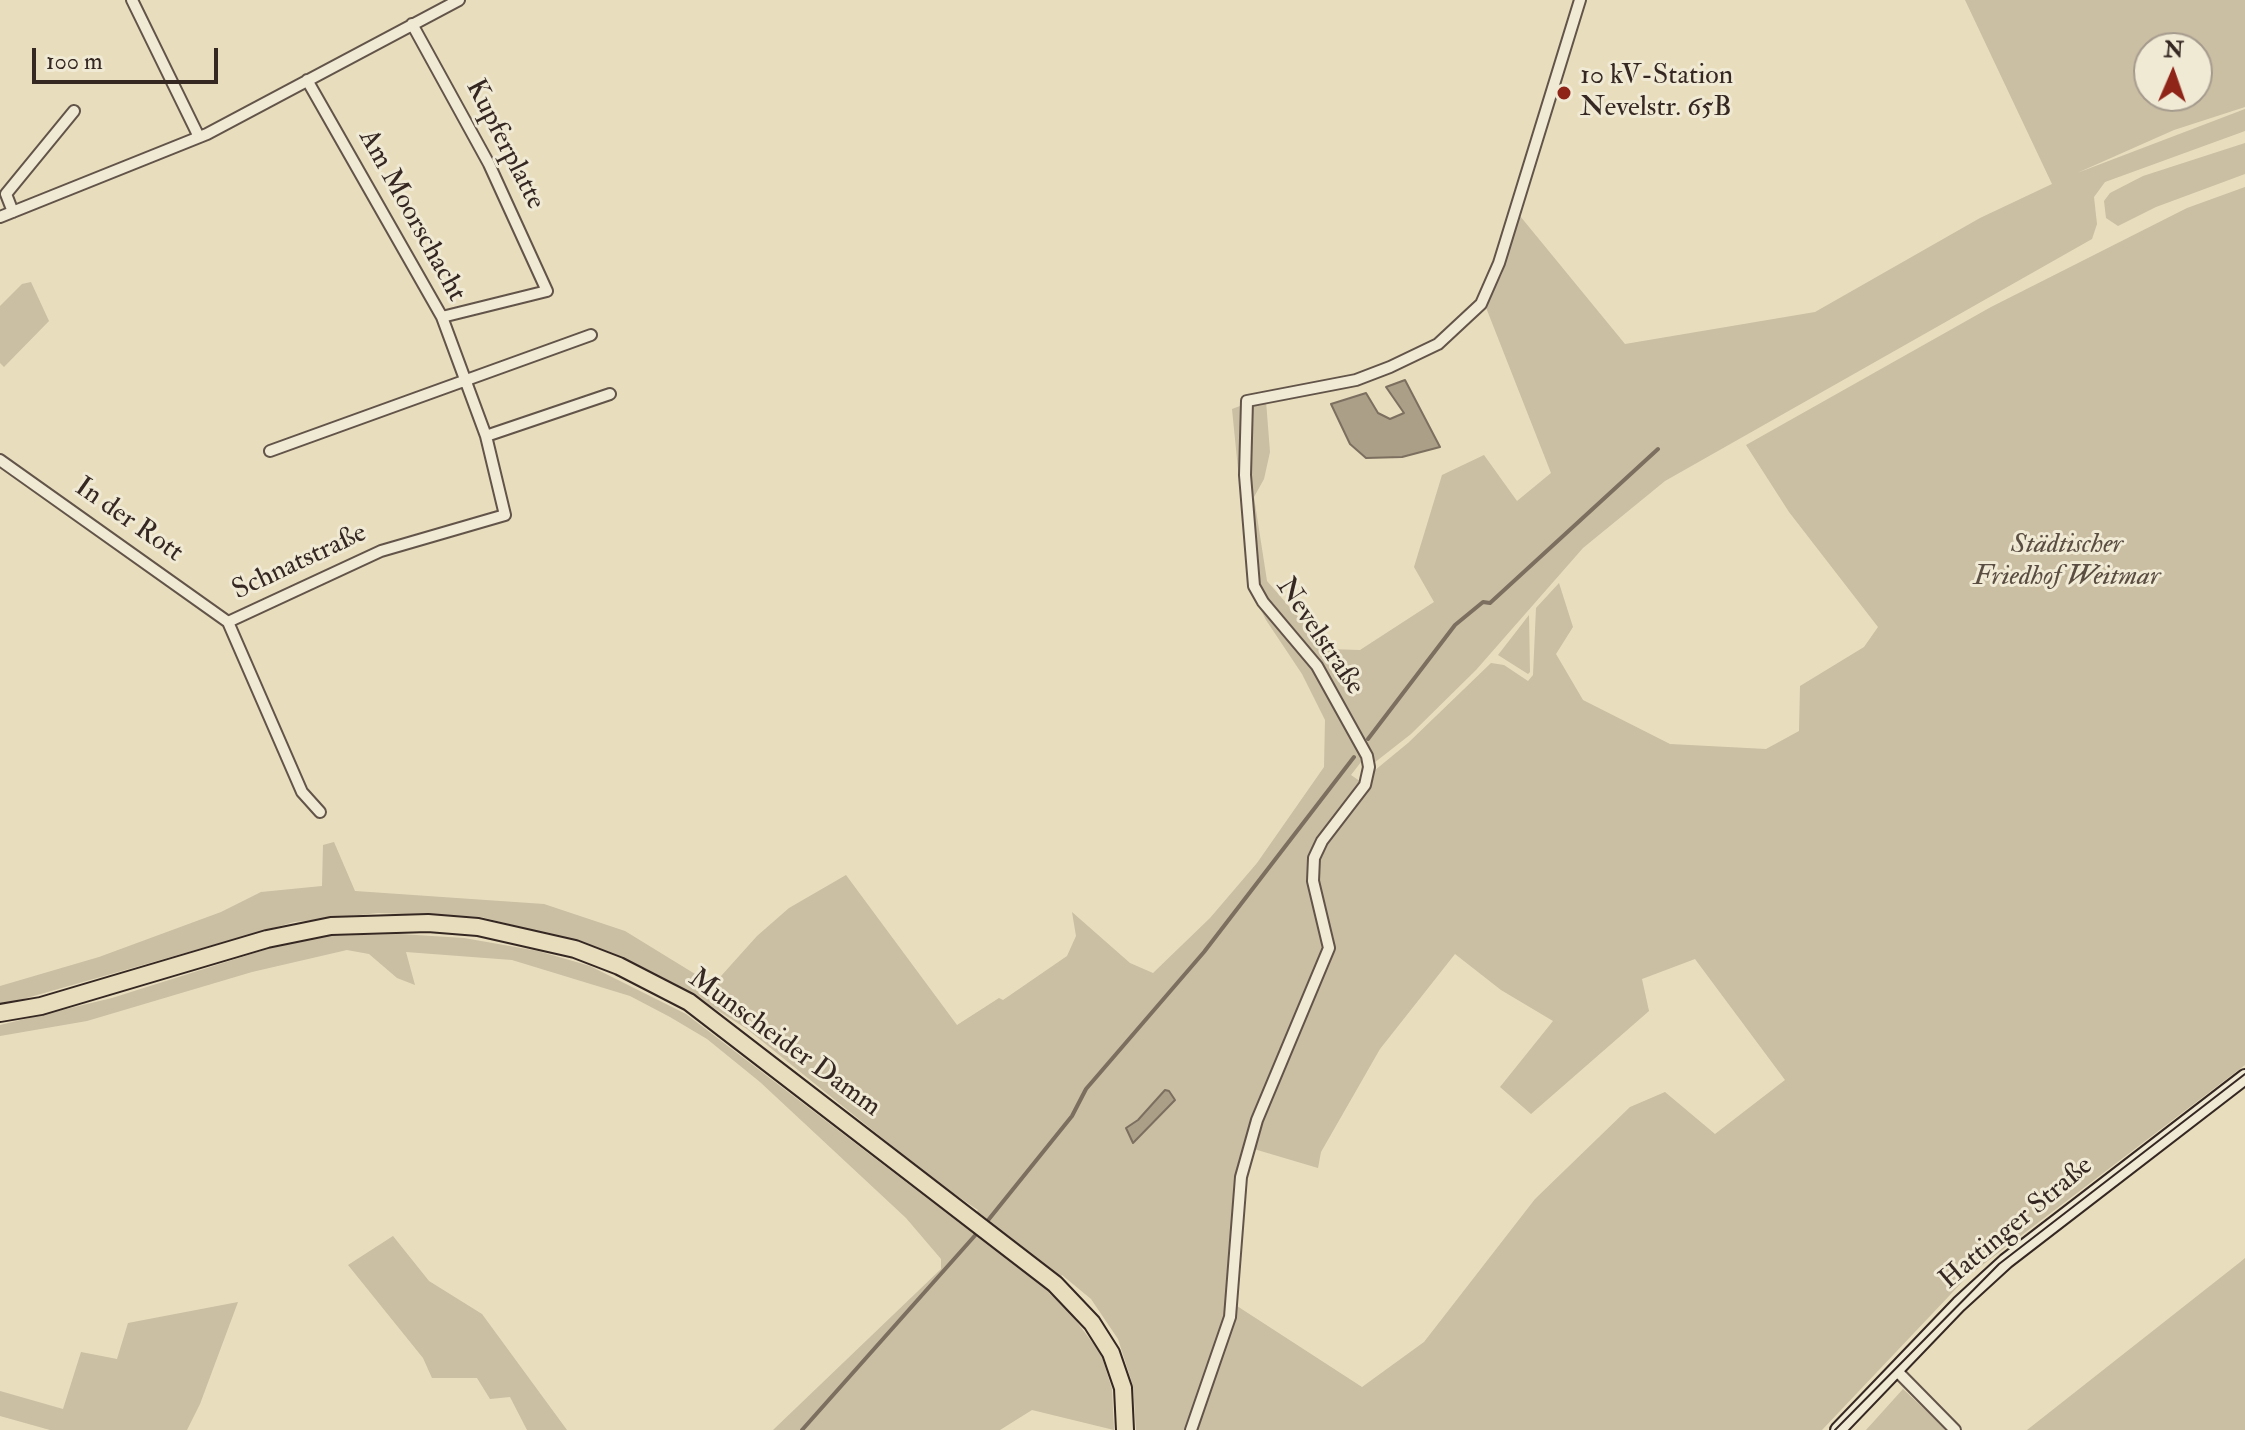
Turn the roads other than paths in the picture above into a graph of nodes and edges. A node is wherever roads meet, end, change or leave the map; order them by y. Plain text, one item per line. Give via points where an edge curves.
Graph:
1 (132, 0) edge
2 (459, 0) edge
3 (1580, 0) edge
4 (412, 24) junction
5 (307, 80) junction
6 (74, 111) dead end
7 (199, 137) junction
8 (13, 212) junction
9 (0, 217) edge
10 (442, 317) junction
11 (591, 335) dead end
12 (465, 378) junction
13 (610, 394) dead end
14 (486, 436) junction
15 (270, 451) dead end
16 (0, 460) edge
17 (505, 515) joint
18 (228, 622) junction
19 (320, 812) dead end
20 (0, 1013) edge
21 (2245, 1077) edge
22 (1896, 1370) junction
23 (1125, 1430) edge
24 (1191, 1430) edge
25 (1838, 1430) edge
26 (1955, 1430) edge

1 - 7 street
2 - 4 street
3 - 24 street, Nevelstraße via 1499,263 1481,304 1438,344 1390,367 1356,380 1247,401 1245,475 1254,586 1317,666 1369,767 1365,785 1314,858 1313,881 1329,948 1257,1120 1241,1177 1230,1317
4 - 5 street
4 - 10 street, Kupferplatte via 489,164 547,291
5 - 7 street
5 - 10 street, Am Moorschacht
6 - 8 street via 6,194
7 - 8 street
8 - 9 street
10 - 12 street, Am Moorschacht
11 - 12 street
12 - 14 street, Am Moorschacht
12 - 15 street
13 - 14 street
14 - 17 street, Am Moorschacht
16 - 18 street, In der Rott
17 - 18 street, Schnatstraße via 381,551
18 - 19 street, Schnatstraße via 302,792
20 - 23 main road, Munscheider Damm via 331,926 428,923 526,936 619,966 689,1002 1055,1284 1092,1323 1111,1353 1123,1388
21 - 22 main road, Hattinger Straße via 2006,1261
22 - 25 main road, Hattinger Straße
22 - 26 street

